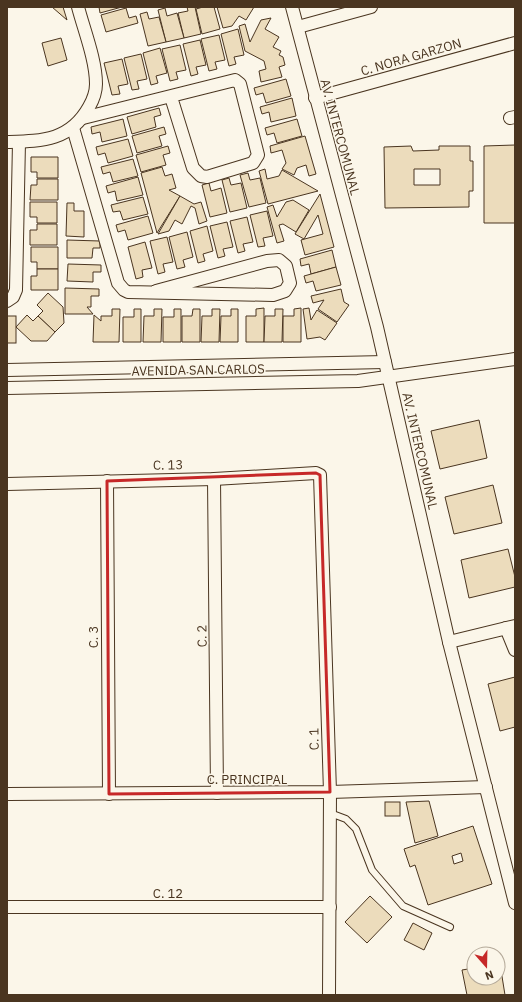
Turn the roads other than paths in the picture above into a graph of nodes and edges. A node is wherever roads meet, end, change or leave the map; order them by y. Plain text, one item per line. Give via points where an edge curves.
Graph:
1 (78, 7) edge
2 (292, 7) edge
3 (371, 7) edge
4 (298, 27) junction
5 (515, 43) edge
6 (171, 97) junction
7 (315, 98) junction
8 (82, 118) junction
9 (73, 128) junction
10 (13, 142) edge
11 (12, 208) edge
12 (156, 291) junction
13 (7, 301) edge
14 (515, 359) edge
15 (385, 362) junction
16 (7, 370) edge
17 (389, 378) junction
18 (7, 388) edge
19 (214, 479) junction
20 (107, 481) junction
21 (322, 482) joint
22 (7, 484) edge
23 (510, 627) edge
24 (449, 642) junction
25 (515, 650) edge
26 (486, 787) junction
27 (330, 792) junction
28 (217, 793) junction
29 (7, 794) edge
30 (109, 794) junction
31 (330, 813) junction
32 (515, 903) edge
33 (7, 907) edge
34 (330, 907) junction
35 (450, 927) dead end
36 (329, 995) edge

1 - 8 street via 96,85 94,97
2 - 4 street, AV. INTERCOMUNAL
3 - 4 street
4 - 7 street, AV. INTERCOMUNAL
5 - 7 street, C. NORA GARZON
6 - 6 street via 235,80 238,82 258,155 256,160 207,177 201,176 193,168
6 - 8 street
7 - 15 street, AV. INTERCOMUNAL
8 - 9 street
9 - 10 street via 50,139
9 - 12 street via 118,283 128,292
10 - 11 street
11 - 13 street via 16,290 13,297
12 - 12 street via 273,295 285,292 290,283 286,266 279,260
14 - 17 street, AVENIDA SAN CARLOS
15 - 16 street, AVENIDA SAN CARLOS
15 - 17 street, AV. INTERCOMUNAL
17 - 18 street, AVENIDA SAN CARLOS via 332,382
17 - 24 street, AV. INTERCOMUNAL
19 - 20 street, C. 13
19 - 21 street, C. 13 via 316,473 320,475
19 - 28 street, C. 2
20 - 22 street, C. 13
20 - 30 street, C. 3
21 - 27 street, C. 1
23 - 24 street
23 - 25 street
24 - 26 street, AV. INTERCOMUNAL
26 - 27 street, C. PRINCIPAL
26 - 32 street, AV. INTERCOMUNAL
27 - 28 street, C. PRINCIPAL
27 - 31 street, C. 1
28 - 30 street, C. PRINCIPAL
29 - 30 street, C. PRINCIPAL
31 - 34 street, C. 1
31 - 35 lane via 346,819 356,829 372,870 404,906
33 - 34 street, C. 12
34 - 36 street, C. 1

